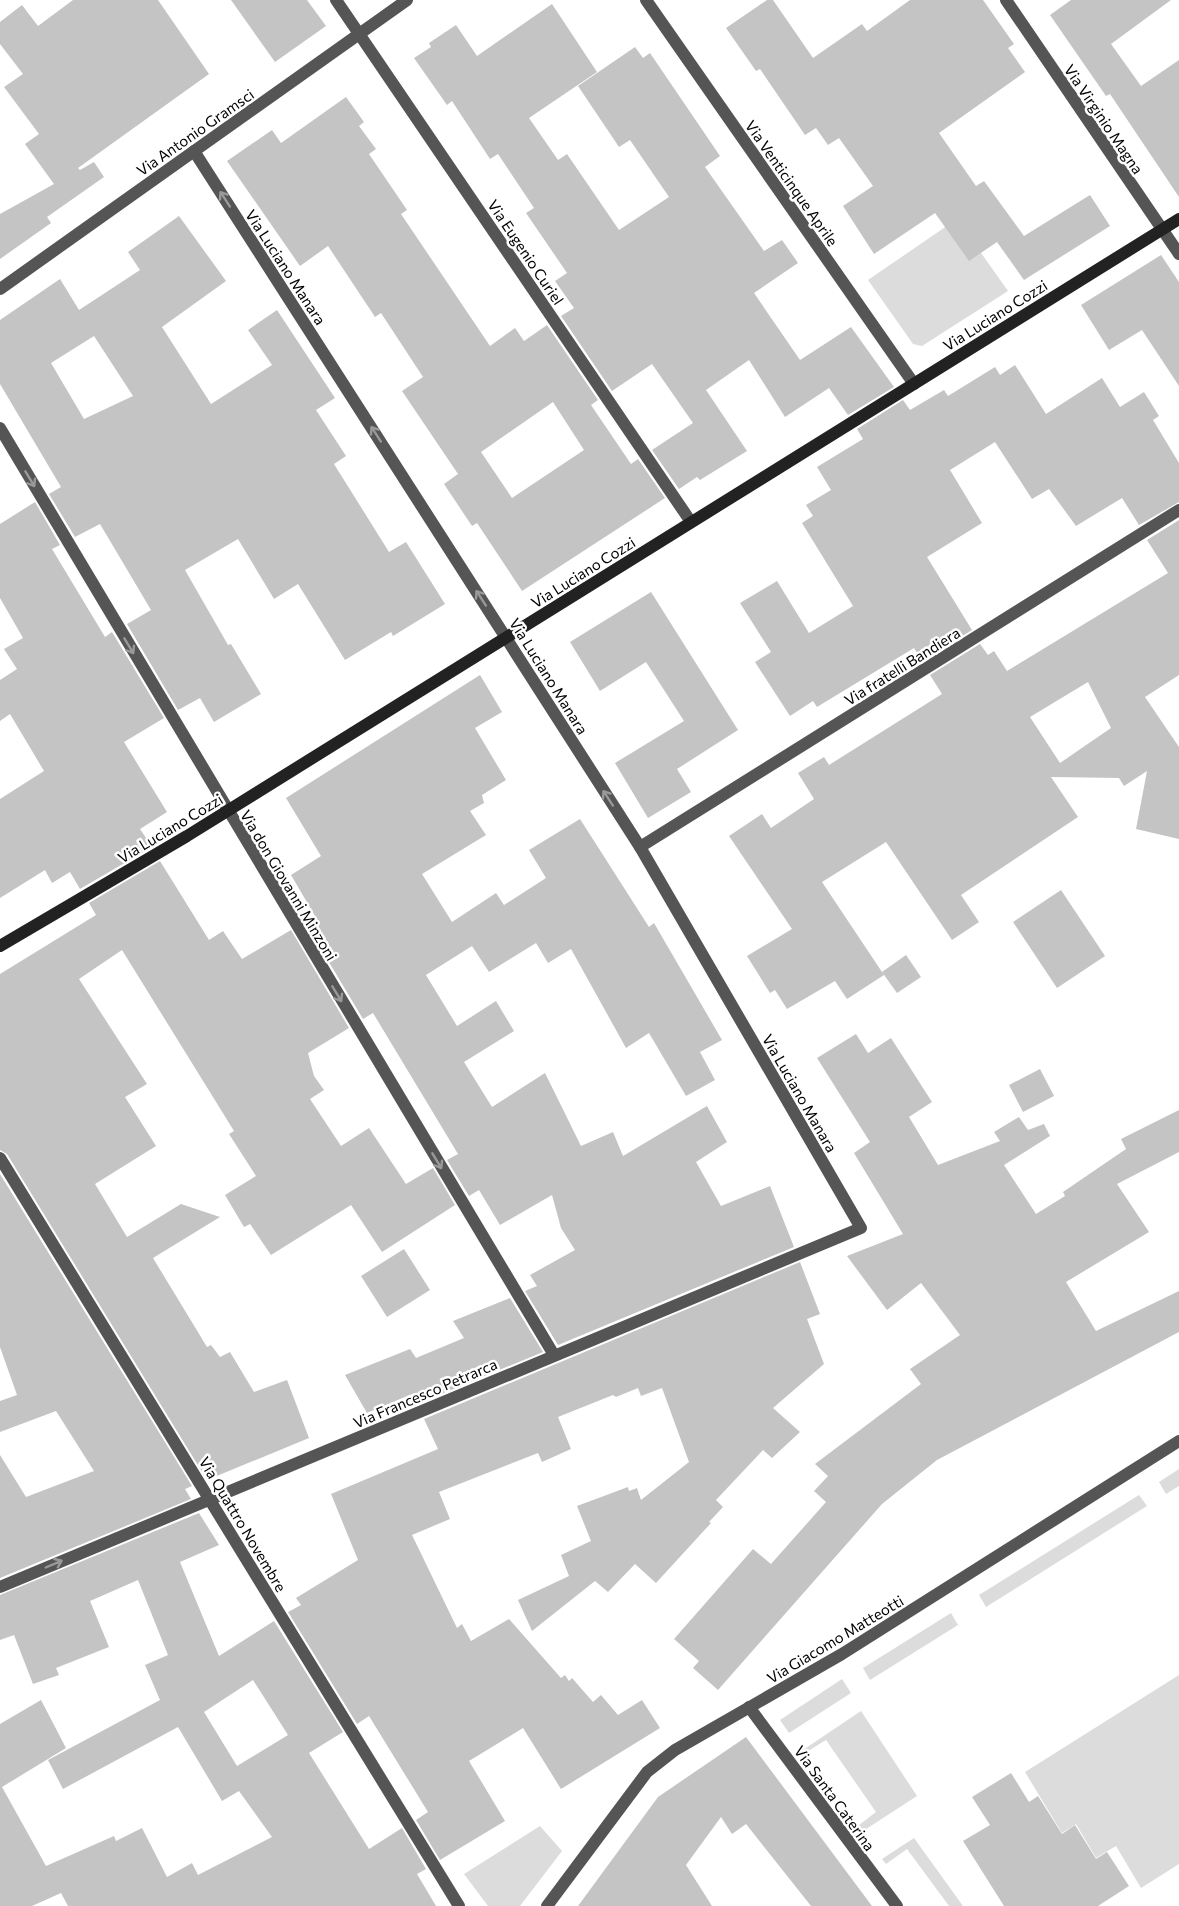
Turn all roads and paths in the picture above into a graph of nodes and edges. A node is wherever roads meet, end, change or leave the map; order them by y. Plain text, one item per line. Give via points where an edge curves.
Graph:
1 (336, 0) edge
2 (407, 0) edge
3 (646, 0) edge
4 (1006, 0) edge
5 (359, 34) junction
6 (194, 151) junction
7 (1179, 219) edge
8 (1162, 230) junction
9 (1179, 254) edge
10 (0, 288) edge
11 (914, 384) junction
12 (0, 428) edge
13 (1179, 510) edge
14 (690, 522) junction
15 (507, 637) junction
16 (227, 810) junction
17 (640, 847) junction
18 (0, 946) edge
19 (0, 1158) edge
20 (861, 1228) joint
21 (554, 1355) junction
22 (1179, 1441) edge
23 (211, 1498) junction
24 (0, 1587) edge
25 (749, 1707) junction
26 (459, 1906) edge
27 (547, 1906) edge
28 (897, 1906) edge

1 - 5 street, Via Eugenio Curiel
2 - 5 street, Via Antonio Gramsci
3 - 11 street, Via Venticinque Aprile
4 - 8 street, Via Virginio Magna
5 - 6 street, Via Antonio Gramsci
5 - 14 street, Via Eugenio Curiel
6 - 10 street, Via Antonio Gramsci
15 -> 6 street, Via Luciano Manara
7 - 8 street, Via Luciano Cozzi
8 - 9 street, Via Virginio Magna
8 - 11 street, Via Luciano Cozzi
11 - 14 street, Via Luciano Cozzi
12 -> 16 street, Via don Giovanni Minzoni
13 - 17 street, Via fratelli Bandiera
14 - 15 street, Via Luciano Cozzi
15 - 16 street, Via Luciano Cozzi
17 -> 15 street, Via Luciano Manara
16 - 18 street, Via Luciano Cozzi
16 -> 21 street, Via don Giovanni Minzoni
17 - 20 street, Via Luciano Manara
19 - 23 street, Via Quattro Novembre
20 - 21 street, Via Francesco Petrarca
21 - 23 street, Via Francesco Petrarca
22 - 25 street, Via Giacomo Matteotti via 859,1643
24 -> 23 street, Via Francesco Petrarca
23 - 26 street, Via Quattro Novembre
25 - 27 street, Via Giacomo Matteotti via 675,1750 646,1772
25 - 28 street, Via Santa Caterina

